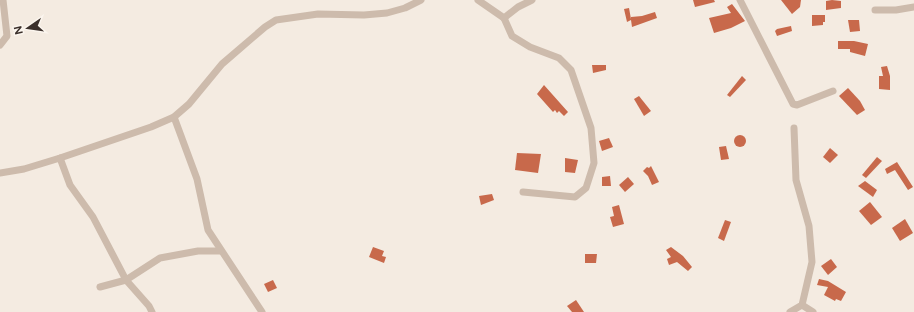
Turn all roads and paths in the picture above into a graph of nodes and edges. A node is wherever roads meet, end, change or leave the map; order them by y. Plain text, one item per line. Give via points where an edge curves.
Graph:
1 (3, 0) edge
2 (421, 0) edge
3 (478, 0) edge
4 (532, 0) edge
5 (740, 0) edge
6 (914, 7) edge
7 (875, 10) dead end
8 (504, 18) junction
9 (0, 45) edge
10 (833, 91) dead end
11 (174, 117) junction
12 (794, 128) dead end
13 (60, 158) junction
14 (0, 173) edge
15 (524, 192) dead end
16 (221, 251) junction
17 (126, 280) junction
18 (100, 287) dead end
19 (802, 305) junction
20 (152, 312) edge
21 (262, 312) edge
22 (790, 312) edge
23 (813, 312) edge

1 - 9 street via 7,36
2 - 11 street via 386,13 318,14 276,20 222,64
3 - 8 street
4 - 8 street
5 - 10 street via 793,104 797,105
6 - 7 street
8 - 15 street via 512,36 530,47 559,58 571,70 591,128 594,163 586,188 575,197
11 - 13 street
11 - 16 street via 197,179 208,230
12 - 19 street via 796,180 809,226 812,262
13 - 14 street
13 - 17 street via 70,185 93,217
16 - 17 street via 198,251 160,258
16 - 21 street
17 - 18 street
17 - 20 street
19 - 22 street
19 - 23 street

